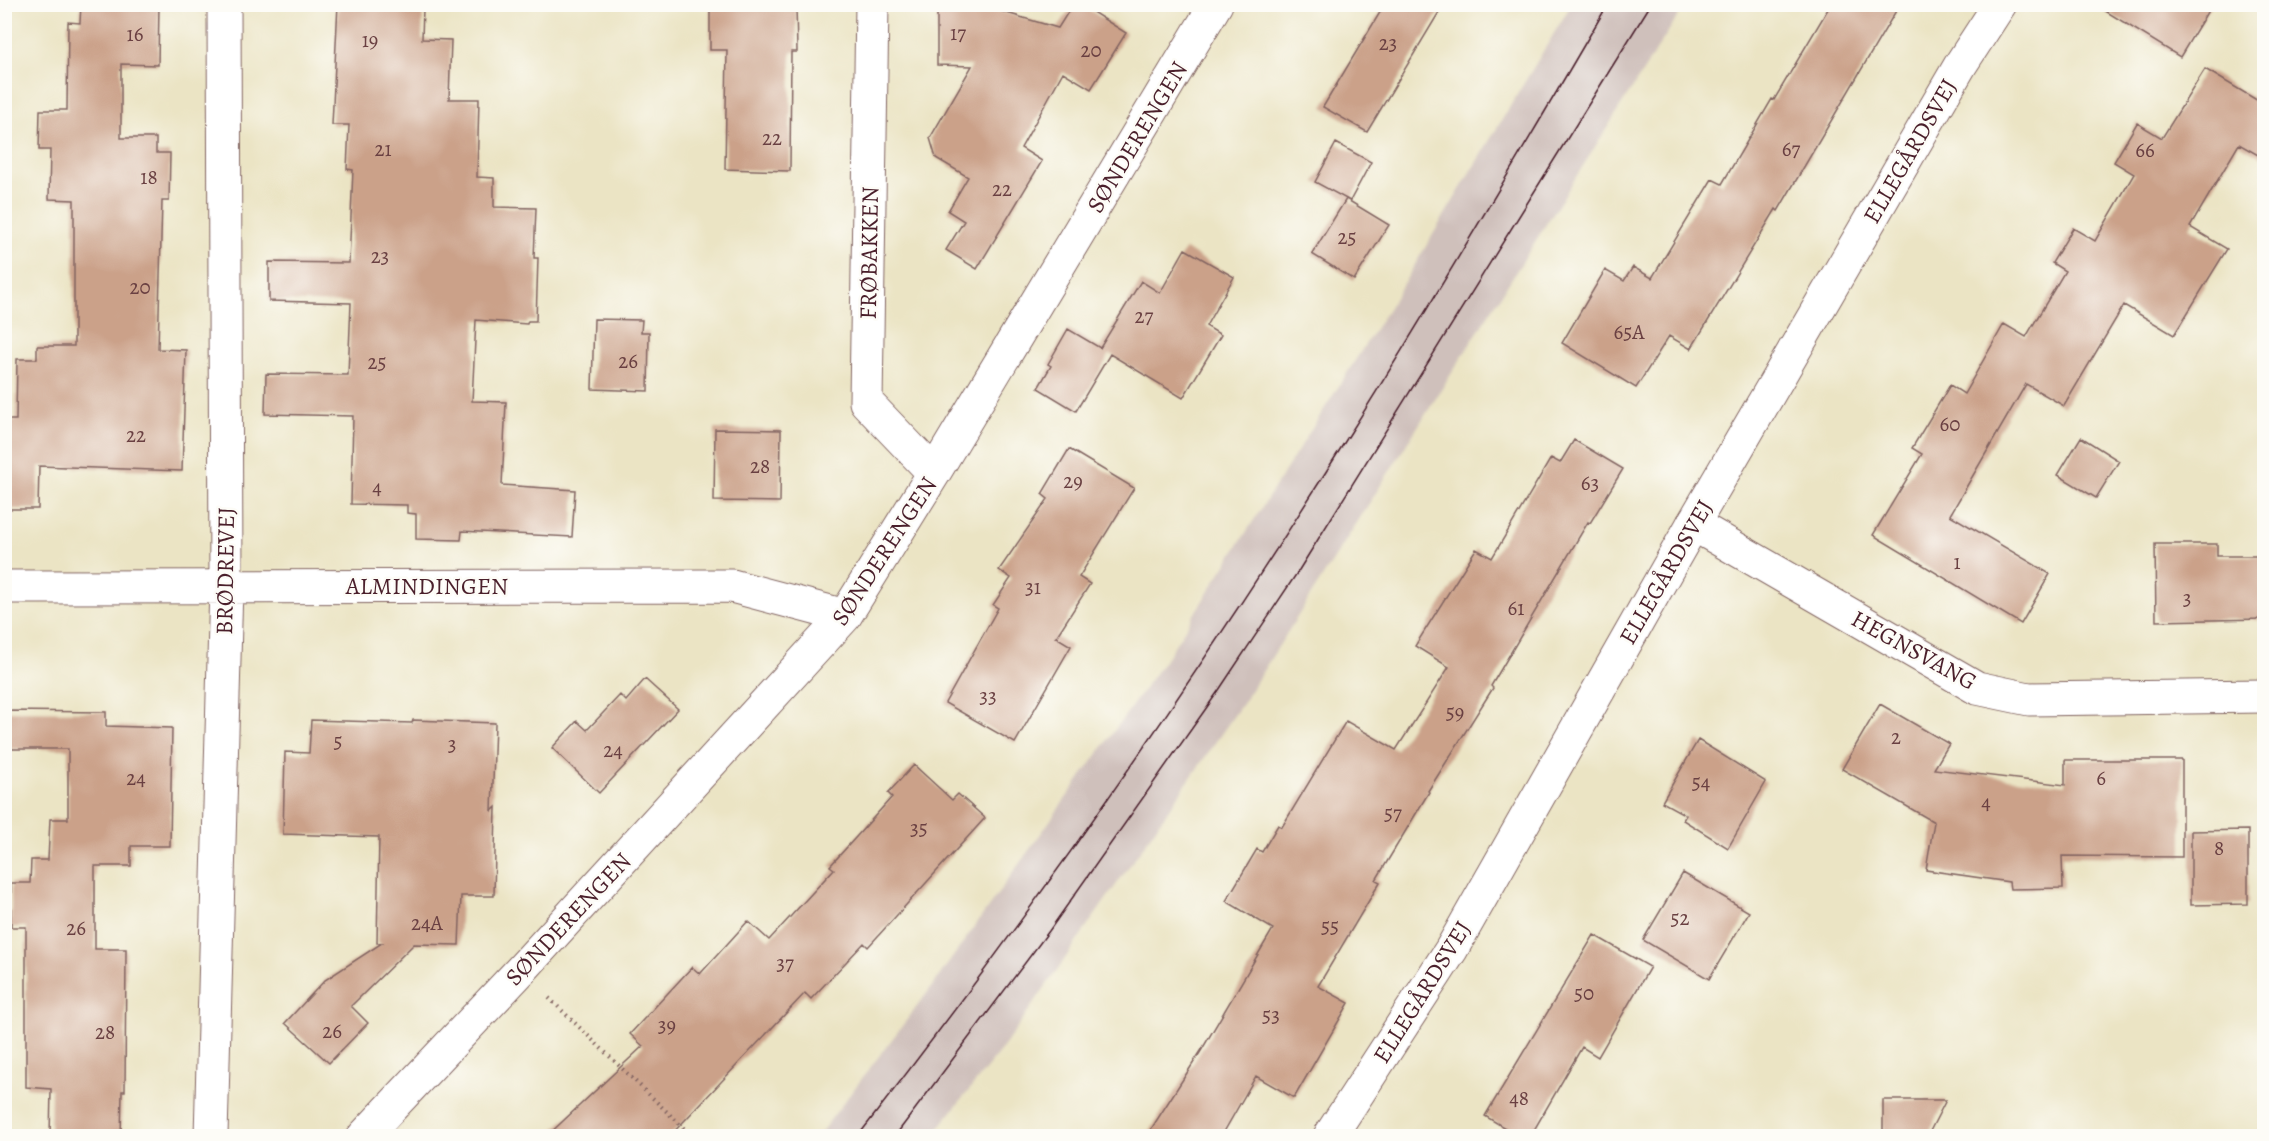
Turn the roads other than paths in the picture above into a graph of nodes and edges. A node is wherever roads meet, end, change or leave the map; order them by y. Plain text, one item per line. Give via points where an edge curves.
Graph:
1 (224, 4) edge
2 (872, 4) edge
3 (1216, 4) edge
4 (2000, 4) edge
5 (934, 474) junction
6 (1693, 524) junction
7 (226, 586) junction
8 (4, 587) edge
9 (845, 616) junction
10 (2265, 696) edge
11 (211, 1137) edge
12 (364, 1137) edge
13 (1330, 1137) edge

1 - 7 street, BRØDREVEJ
2 - 5 street, FRØBAKKEN via 866,402
3 - 5 street, SØNDERENGEN
4 - 6 street, ELLEGÅRDSVEJ via 1961,64
5 - 9 street, SØNDERENGEN
6 - 10 street, HEGNSVANG via 1977,687 2029,699
6 - 13 street, ELLEGÅRDSVEJ via 1451,950
7 - 8 street, ALMINDINGEN
7 - 9 street, ALMINDINGEN via 732,586
7 - 11 street, BRØDREVEJ
9 - 12 street, SØNDERENGEN

